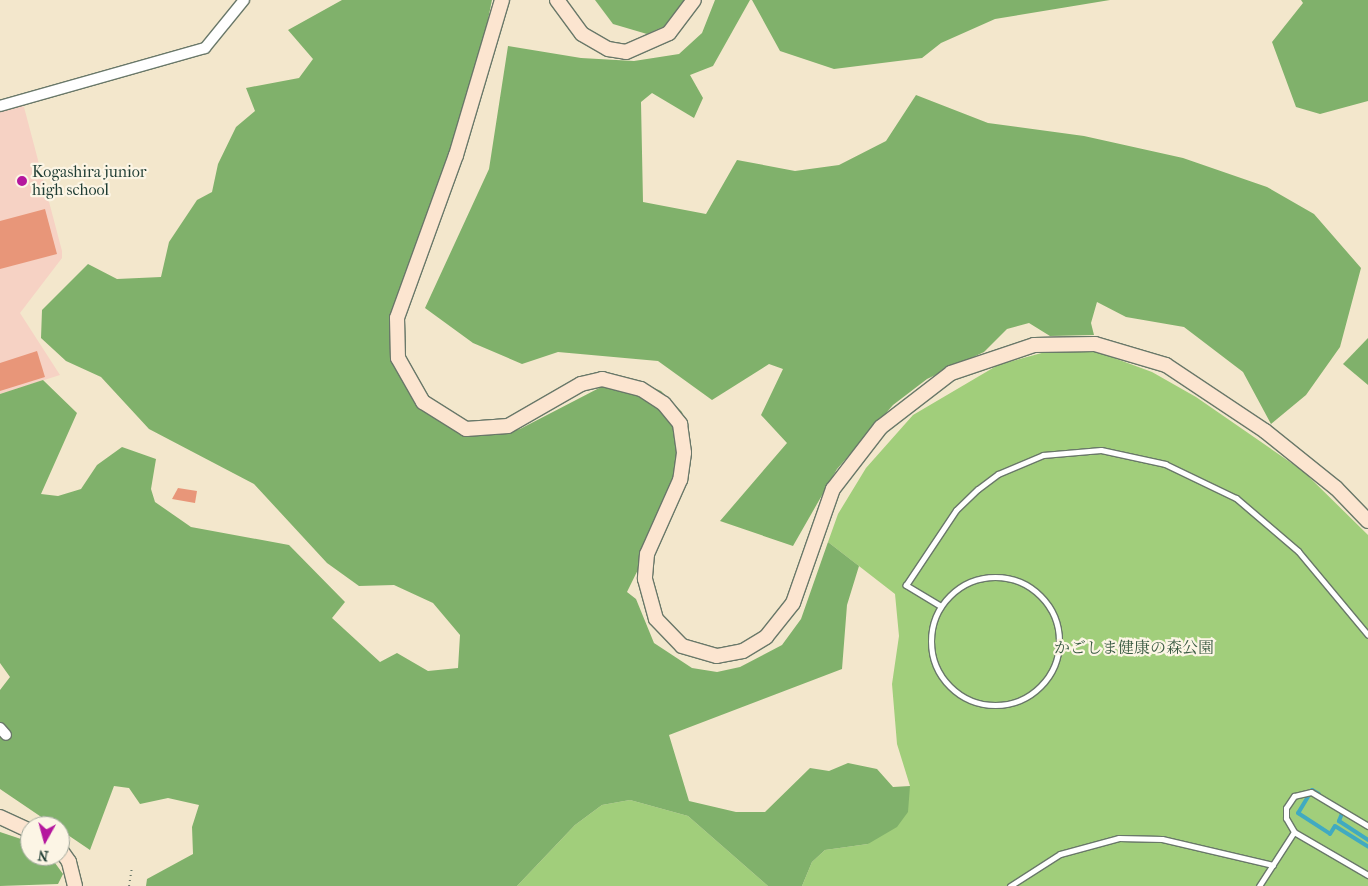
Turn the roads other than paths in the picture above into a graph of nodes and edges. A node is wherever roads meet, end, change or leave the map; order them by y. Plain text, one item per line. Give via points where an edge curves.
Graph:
1 (244, 0) edge
2 (557, 0) edge
3 (694, 0) edge
4 (501, 2) edge
5 (0, 106) edge
6 (1368, 522) edge
7 (939, 605) junction
8 (1368, 635) edge
9 (0, 817) edge
10 (20, 826) edge
11 (1368, 826) edge
12 (1294, 832) junction
13 (1273, 865) junction
14 (70, 866) edge
15 (1368, 875) edge
16 (75, 886) edge
17 (1010, 886) edge
18 (1259, 886) edge

1 - 5 street via 205,48
2 - 3 street via 582,34 608,49 626,52 669,33
4 - 6 street via 456,155 397,318 398,358 423,402 466,428 508,426 581,384 602,379 641,389 664,404 680,424 684,453 680,480 647,554 645,579 656,619 682,646 717,656 743,651 766,637 793,603 833,489 875,434 951,373 1034,345 1095,344 1166,365 1264,431 1336,488
7 - 7 lane via 931,630 933,659 940,676 965,697 982,703 1017,701 1050,674 1058,626 1043,599 1028,585 1013,578 983,577 964,584
7 - 8 lane via 906,585 956,510 978,488 998,474 1043,455 1101,450 1165,464 1236,498 1298,551
9 - 10 street
11 - 12 lane via 1316,794 1302,792 1286,808 1286,818
12 - 13 lane
12 - 15 lane
13 - 17 lane via 1162,839 1119,838 1073,848
13 - 18 lane
14 - 16 street

